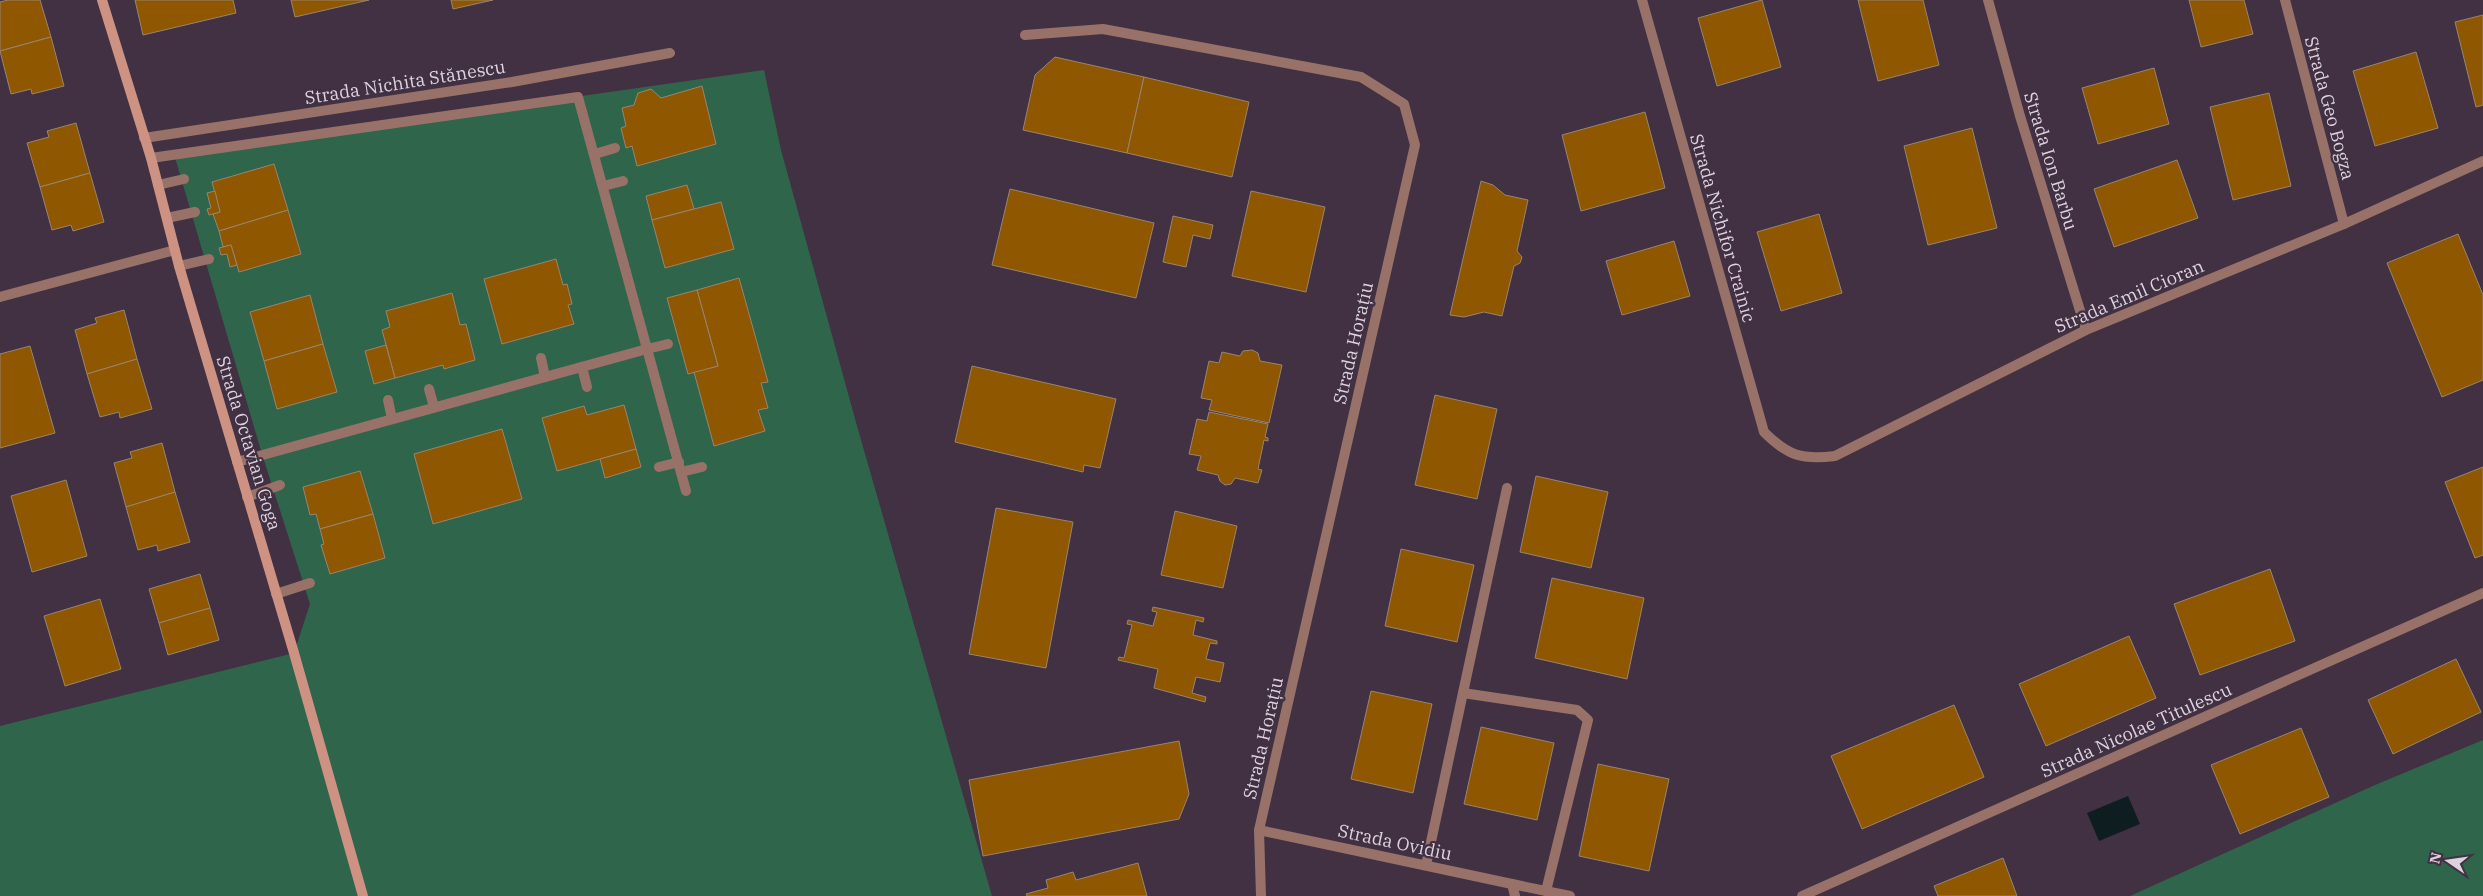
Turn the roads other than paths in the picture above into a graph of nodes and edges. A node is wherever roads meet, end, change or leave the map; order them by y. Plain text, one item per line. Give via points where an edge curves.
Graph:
1 (102, 0) edge
2 (1642, 0) edge
3 (1988, 0) edge
4 (2285, 0) edge
5 (1025, 34) dead end
6 (670, 53) dead end
7 (144, 138) junction
8 (614, 148) dead end
9 (595, 154) junction
10 (151, 158) junction
11 (2483, 161) edge
12 (184, 179) dead end
13 (624, 181) dead end
14 (158, 185) junction
15 (603, 186) junction
16 (195, 212) dead end
17 (167, 218) junction
18 (2344, 224) junction
19 (175, 250) junction
20 (209, 259) dead end
21 (179, 266) junction
22 (0, 298) edge
23 (2086, 330) junction
24 (668, 344) dead end
25 (647, 349) junction
26 (541, 358) dead end
27 (582, 367) junction
28 (545, 377) junction
29 (587, 387) dead end
30 (430, 389) dead end
31 (388, 400) dead end
32 (434, 407) junction
33 (392, 418) junction
34 (1790, 454) joint
35 (237, 462) junction
36 (659, 467) dead end
37 (680, 467) junction
38 (702, 467) dead end
39 (280, 485) dead end
40 (1506, 488) dead end
41 (686, 491) dead end
42 (247, 496) junction
43 (310, 583) dead end
44 (2483, 593) edge
45 (276, 594) junction
46 (1462, 693) junction
47 (1259, 830) junction
48 (1426, 865) junction
49 (1512, 884) junction
50 (1546, 891) junction
51 (363, 896) edge
52 (1261, 896) edge
53 (1515, 896) edge
54 (1570, 896) edge
55 (1802, 896) edge

1 - 7 street, Strada Octavian Goga
2 - 34 street, Strada Nichifor Crainic via 1764,432
3 - 23 street, Strada Ion Barbu
4 - 18 street, Strada Geo Bogza
5 - 47 street, Strada Horațiu via 1104,29 1361,77 1404,104 1414,145
6 - 7 street, Strada Nichita Stănescu via 512,82
7 - 10 street, Strada Octavian Goga
8 - 9 street
9 - 10 street via 578,96
9 - 15 street
10 - 14 street, Strada Octavian Goga
11 - 18 street, Strada Emil Cioran
12 - 14 street
13 - 15 street
14 - 17 street, Strada Octavian Goga
15 - 25 street
16 - 17 street
17 - 19 street, Strada Octavian Goga
18 - 23 street, Strada Emil Cioran
19 - 21 street, Strada Octavian Goga
19 - 22 street
20 - 21 street
21 - 35 street, Strada Octavian Goga
23 - 34 street, Strada Emil Cioran via 1835,456 1812,458
24 - 25 street
25 - 27 street
25 - 37 street
26 - 28 street
27 - 28 street
27 - 29 street
28 - 32 street
30 - 32 street
31 - 33 street
32 - 33 street
33 - 35 street
35 - 42 street, Strada Octavian Goga
36 - 37 street
37 - 38 street
37 - 41 street
39 - 42 street
40 - 46 street
42 - 45 street, Strada Octavian Goga
43 - 45 street
44 - 55 street, Strada Nicolae Titulescu
45 - 51 street, Strada Octavian Goga
46 - 48 street
46 - 50 street via 1577,710 1588,720
47 - 48 street, Strada Ovidiu
47 - 52 street, Strada Horațiu
48 - 49 street, Strada Ovidiu
49 - 50 street, Strada Ovidiu
49 - 53 street
50 - 54 street, Strada Ovidiu

